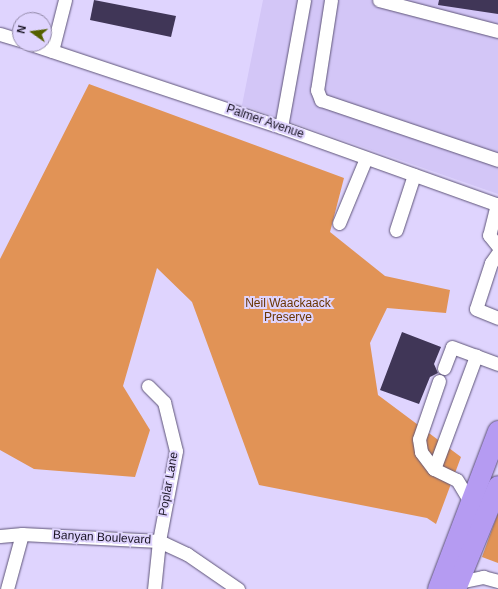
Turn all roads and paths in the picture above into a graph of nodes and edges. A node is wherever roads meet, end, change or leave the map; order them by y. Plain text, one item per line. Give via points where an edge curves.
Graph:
1 (65, 0) edge
2 (304, 0) edge
3 (331, 0) edge
4 (379, 0) edge
5 (498, 31) edge
6 (0, 34) edge
7 (12, 38) edge
8 (52, 51) joint
9 (281, 127) junction
10 (366, 158) junction
11 (498, 160) edge
12 (414, 175) junction
13 (498, 204) edge
14 (339, 223) dead end
15 (396, 230) dead end
16 (498, 246) edge
17 (498, 254) edge
18 (498, 318) edge
19 (476, 356) junction
20 (498, 364) edge
21 (444, 368) dead end
22 (439, 381) dead end
23 (148, 386) dead end
24 (498, 431) edge
25 (434, 469) junction
26 (498, 486) edge
27 (471, 503) junction
28 (22, 534) junction
29 (0, 536) edge
30 (159, 541) junction
31 (498, 581) edge
32 (458, 586) edge
33 (7, 589) edge
34 (154, 589) edge
35 (238, 589) edge
36 (438, 589) edge

1 - 8 street
2 - 9 street
3 - 11 street via 317,90 321,100
4 - 5 street
6 - 7 street
8 - 9 street, Palmer Avenue
9 - 10 street, Palmer Avenue
10 - 12 street, Palmer Avenue
10 - 14 street
12 - 13 street, Palmer Avenue
12 - 15 street
13 - 16 street via 489,235
17 - 18 street via 492,263 476,309
19 - 20 street
19 - 21 street via 452,346
19 - 25 street
22 - 25 street via 419,439 421,452
23 - 30 street, Poplar Lane via 164,402 176,451
24 - 27 highway
25 - 27 street via 457,480
26 - 32 highway
27 - 36 highway
28 - 29 street, Banyan Boulevard
28 - 30 street, Banyan Boulevard
28 - 33 street
30 - 34 street, Poplar Lane
30 - 35 street, Banyan Boulevard via 187,554
31 - 32 street via 483,577

